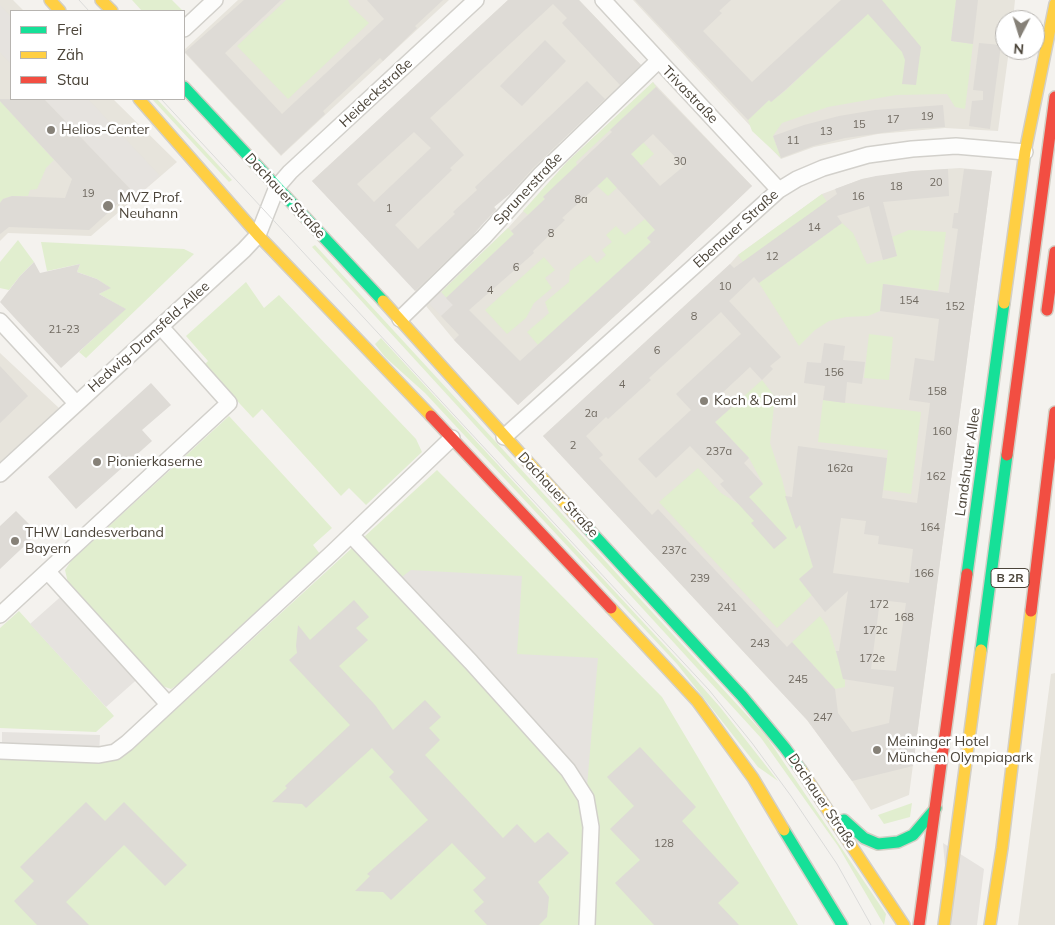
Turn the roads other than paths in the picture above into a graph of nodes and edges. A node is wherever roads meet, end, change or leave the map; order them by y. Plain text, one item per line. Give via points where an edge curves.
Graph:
1 (50, 0) edge
2 (101, 0) edge
3 (215, 0) edge
4 (476, 0) edge
5 (602, 0) edge
6 (1055, 4) edge
7 (59, 10) edge
8 (111, 10) edge
9 (185, 28) edge
10 (658, 61) junction
11 (185, 88) edge
12 (1055, 97) edge
13 (140, 100) edge
14 (1025, 152) junction
15 (277, 187) junction
16 (779, 190) junction
17 (258, 235) junction
18 (1055, 252) edge
19 (400, 319) junction
20 (0, 321) edge
21 (1045, 323) dead end
22 (161, 327) junction
23 (76, 403) junction
24 (1055, 412) edge
25 (504, 437) junction
26 (452, 438) junction
27 (0, 474) edge
28 (351, 536) junction
29 (48, 572) junction
30 (0, 615) edge
31 (168, 704) junction
32 (0, 751) edge
33 (822, 800) junction
34 (936, 808) junction
35 (587, 925) edge
36 (842, 925) edge
37 (904, 925) edge
38 (919, 925) edge
39 (944, 925) edge
40 (990, 925) edge

1 - 7 main road
2 - 8 main road
3 - 9 street
4 - 15 street, Heideckstraße
5 - 10 street, Trivastraße
6 - 14 main road, Landshuter Allee
10 - 16 street, Trivastraße
10 - 19 street, Sprunerstraße via 540,175 484,237
11 - 15 main road, Dachauer Straße
12 - 39 main road, B 2R
13 - 17 main road
14 - 16 street, Ebenauer Straße via 956,146 868,154 823,168
14 - 34 main road, Landshuter Allee
15 - 17 street, Hedwig-Dransfeld-Allee
15 - 19 main road, Dachauer Straße
16 - 25 street, Ebenauer Straße
17 - 22 street, Hedwig-Dransfeld-Allee
17 - 26 main road
18 - 21 main road
19 - 25 main road, Dachauer Straße
20 - 23 street
22 - 23 street, Hedwig-Dransfeld-Allee
22 - 29 street via 229,403
23 - 27 street, Hedwig-Dransfeld-Allee
24 - 40 main road
25 - 33 main road, Dachauer Straße via 742,696
26 - 28 street
26 - 36 main road via 697,701 753,778
28 - 31 street
28 - 35 street via 568,770 586,798 591,827
29 - 30 street
29 - 31 street
31 - 32 street via 115,752 95,755
33 - 34 main road via 864,838 878,844 898,842 913,835
33 - 37 main road, Dachauer Straße
34 - 38 main road, Landshuter Allee

